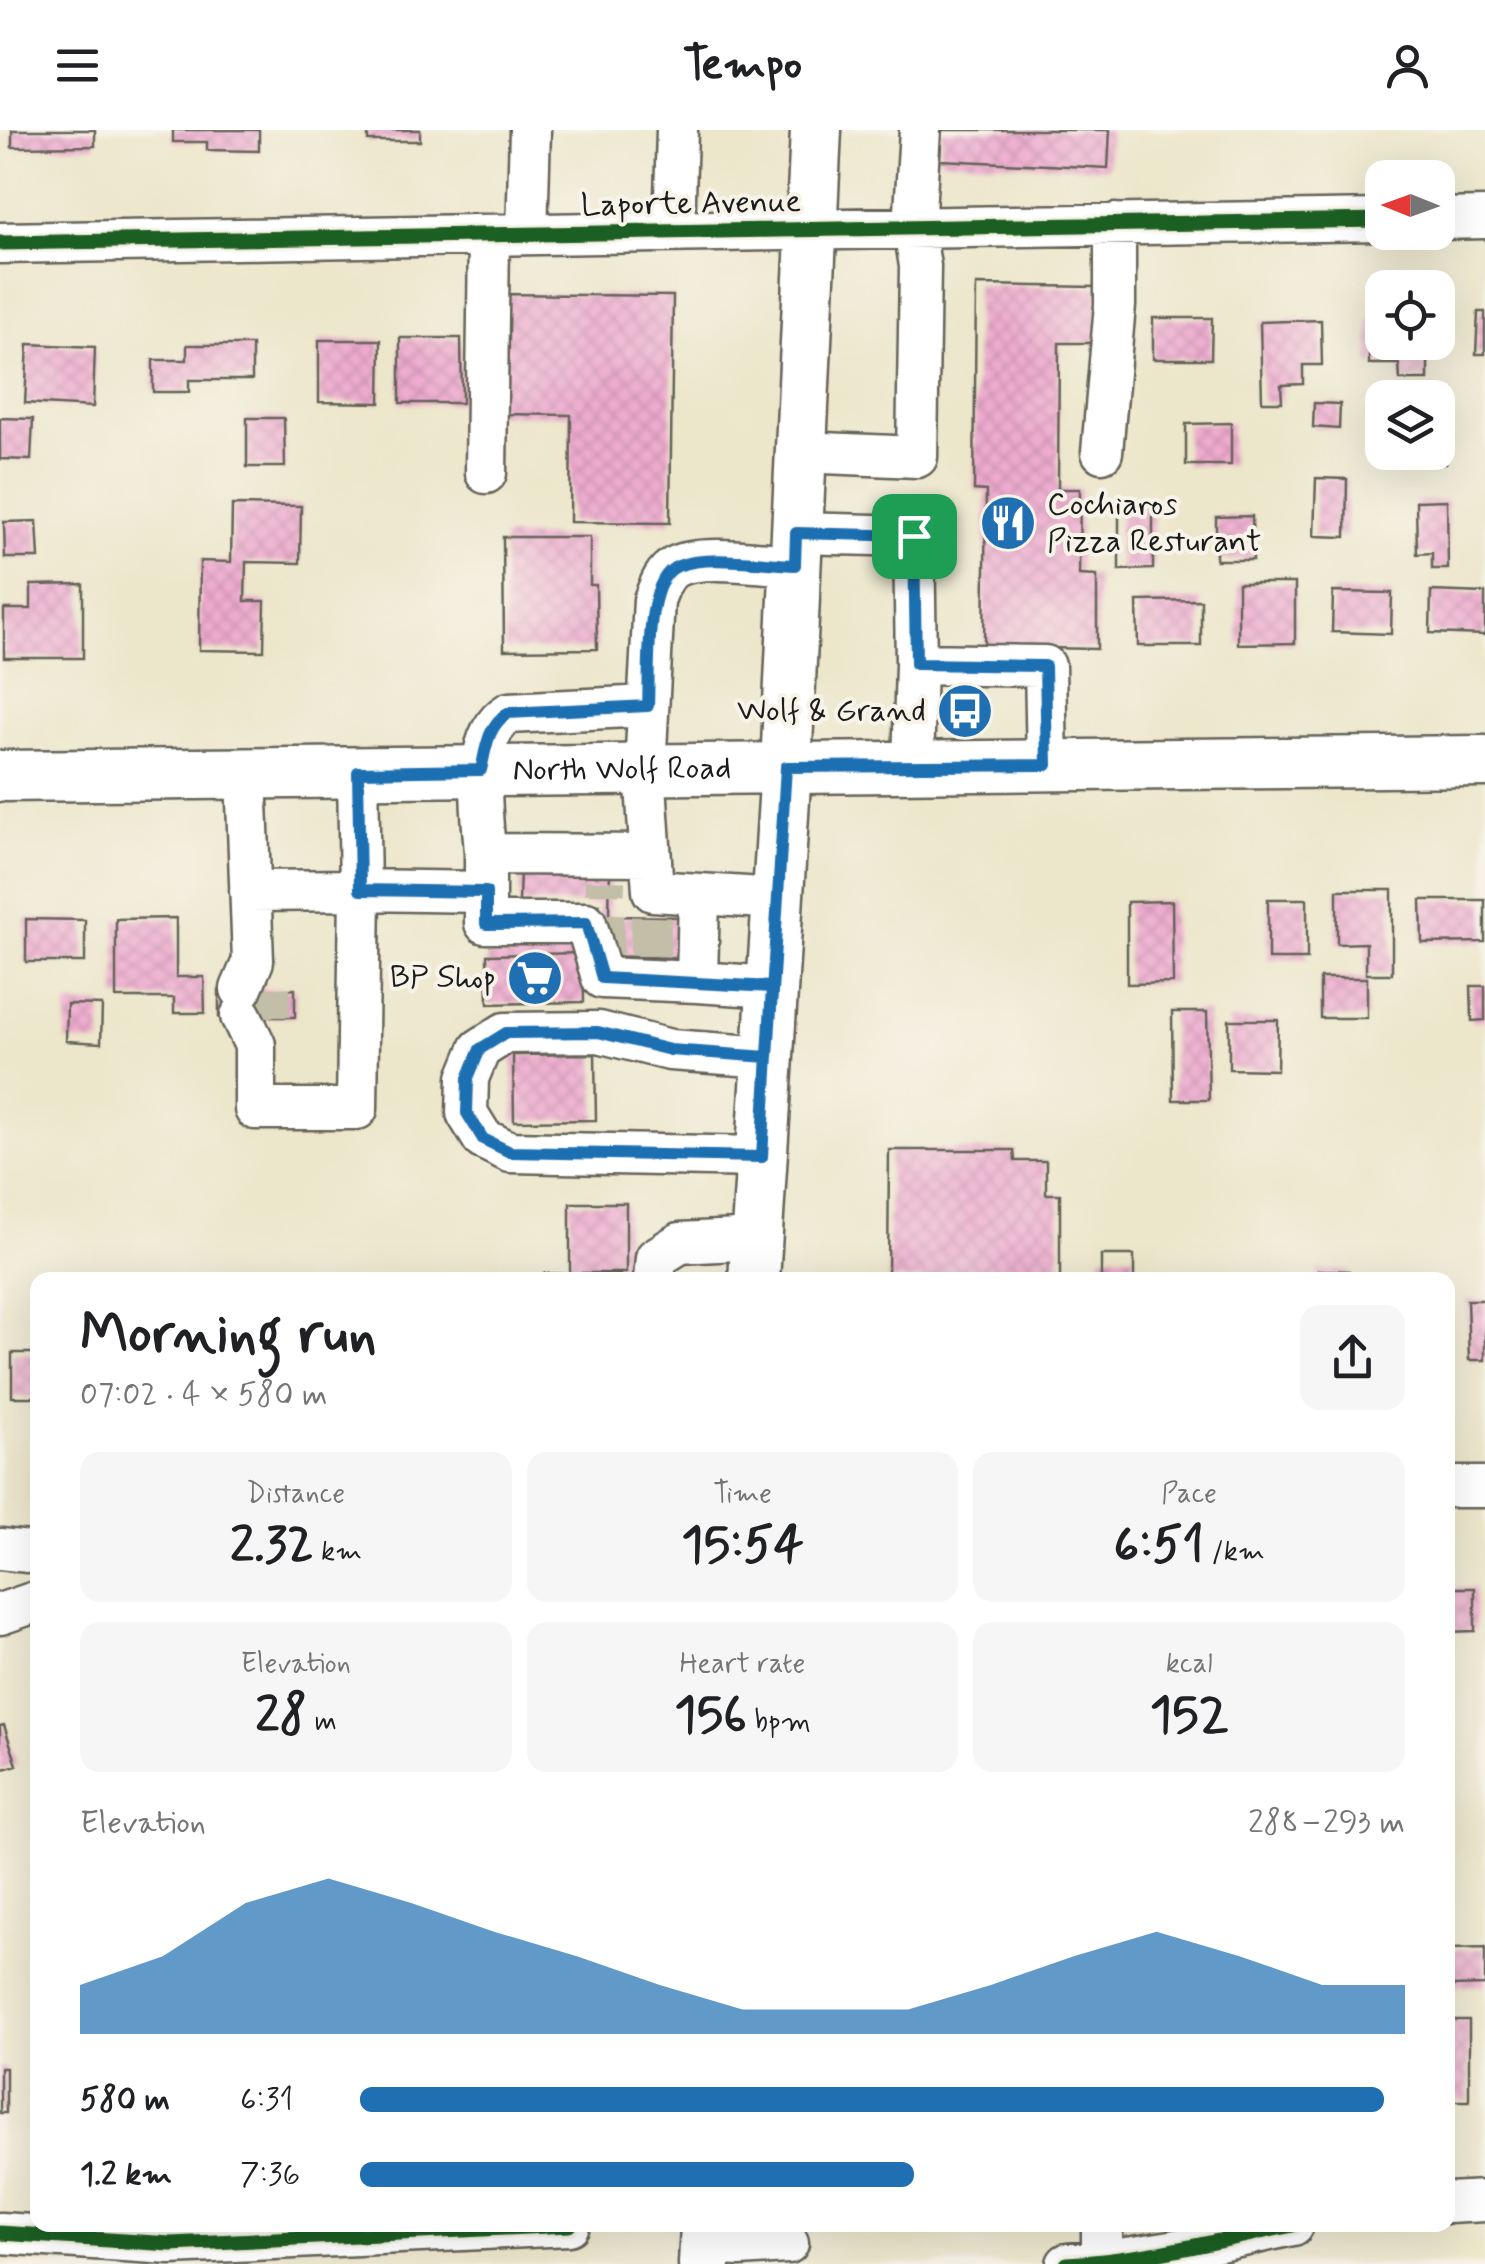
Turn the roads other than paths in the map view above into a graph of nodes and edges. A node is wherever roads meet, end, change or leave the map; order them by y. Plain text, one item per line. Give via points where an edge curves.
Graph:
1 (530, 130) edge
2 (677, 130) edge
3 (816, 130) edge
4 (920, 130) edge
5 (1455, 218) edge
6 (1485, 218) edge
7 (1365, 220) edge
8 (1115, 224) junction
9 (914, 228) junction
10 (810, 230) junction
11 (674, 232) junction
12 (508, 235) junction
13 (0, 243) edge
14 (800, 452) junction
15 (1102, 452) dead end
16 (486, 473) dead end
17 (796, 549) junction
18 (916, 664) junction
19 (648, 706) junction
20 (1485, 761) edge
21 (1047, 765) junction
22 (913, 766) junction
23 (786, 767) junction
24 (645, 768) junction
25 (481, 770) junction
26 (358, 772) junction
27 (246, 774) junction
28 (0, 776) edge
29 (485, 873) junction
30 (651, 888) junction
31 (360, 890) junction
32 (250, 891) junction
33 (699, 894) junction
34 (778, 900) junction
35 (697, 982) junction
36 (772, 987) junction
37 (768, 1057) junction
38 (762, 1157) junction
39 (756, 1260) edge
40 (655, 1272) edge
41 (1455, 1487) edge
42 (1485, 1487) edge
43 (0, 1549) edge
44 (30, 1552) edge
45 (30, 1604) edge
46 (0, 1614) edge
47 (1485, 2200) edge
48 (1455, 2202) edge
49 (0, 2232) edge
50 (422, 2232) edge
51 (1264, 2232) edge
52 (705, 2244) edge
53 (788, 2244) edge
54 (1091, 2250) edge

1 - 12 street
2 - 11 street
3 - 10 main road
4 - 9 street
5 - 6 street
7 - 8 street, Laporte Avenue
8 - 9 street, Laporte Avenue
8 - 15 street
9 - 10 street, Laporte Avenue
9 - 14 street via 920,301 917,457
10 - 11 street, Laporte Avenue
10 - 14 main road
11 - 12 street, Laporte Avenue
12 - 13 street, Laporte Avenue
12 - 16 street
14 - 17 main road
17 - 18 street via 914,536
17 - 19 street via 674,567 654,600
17 - 23 main road
18 - 21 street via 1045,666
18 - 22 street
19 - 24 street
19 - 25 street via 508,713 497,720
20 - 21 main road, North Wolf Road
21 - 22 main road, North Wolf Road
22 - 23 main road, North Wolf Road
23 - 24 main road, North Wolf Road
23 - 34 main road
24 - 25 main road, North Wolf Road
24 - 30 street
25 - 26 main road, North Wolf Road
25 - 29 street
26 - 27 main road, North Wolf Road
26 - 31 street
27 - 28 main road, North Wolf Road
27 - 32 street
29 - 30 street via 605,868
29 - 31 street
29 - 35 street via 486,924 586,923 602,966 650,968
30 - 33 street
31 - 32 street
31 - 32 street via 357,1109 255,1108
33 - 34 street
33 - 35 street
34 - 36 main road
35 - 36 street
36 - 37 main road
37 - 38 main road
37 - 38 street via 670,1050 598,1032 506,1033 480,1049 468,1078 467,1113 483,1139 510,1152
38 - 39 main road
39 - 40 street via 680,1243 656,1258
41 - 42 street
43 - 44 street
45 - 46 street
47 - 48 street
49 - 50 street via 171,2244
51 - 54 street via 1184,2251
52 - 53 street

